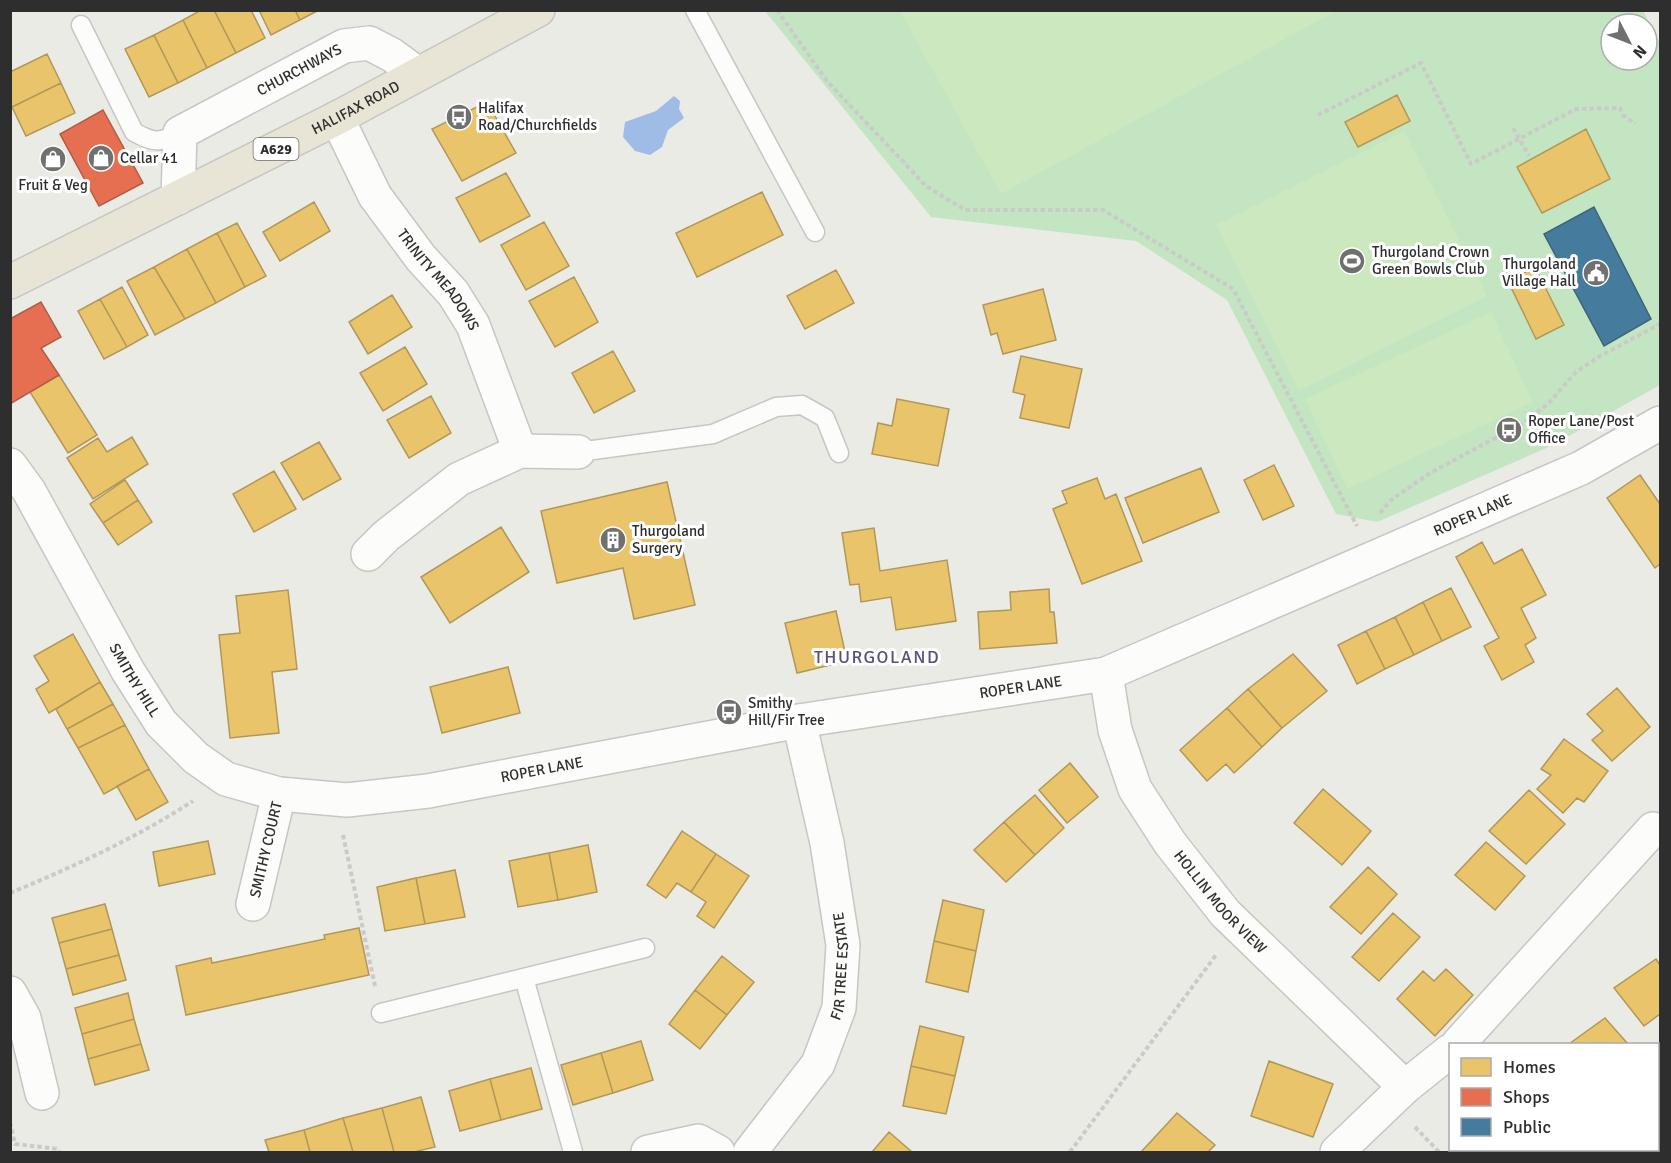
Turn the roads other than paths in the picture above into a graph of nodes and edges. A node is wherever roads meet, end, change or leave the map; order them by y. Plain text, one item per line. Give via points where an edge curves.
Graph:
1 (538, 10) edge
2 (695, 10) edge
3 (81, 25) dead end
4 (418, 74) junction
5 (337, 118) junction
6 (180, 133) junction
7 (178, 198) junction
8 (815, 232) dead end
9 (10, 282) edge
10 (1660, 423) edge
11 (520, 451) junction
12 (578, 452) joint
13 (839, 453) dead end
14 (10, 465) edge
15 (368, 554) dead end
16 (1106, 674) junction
17 (799, 721) junction
18 (279, 794) junction
19 (335, 799) joint
20 (1653, 829) dead end
21 (253, 904) dead end
22 (645, 948) dead end
23 (524, 978) junction
24 (10, 993) edge
25 (381, 1013) road end
26 (1459, 1043) edge
27 (1449, 1052) edge
28 (1405, 1087) junction
29 (42, 1093) dead end
30 (573, 1152) edge
31 (648, 1152) edge
32 (718, 1152) edge
33 (750, 1152) edge
34 (1337, 1152) edge

1 - 4 highway, HALIFAX ROAD / A629
2 - 8 lane
3 - 6 lane, CHURCHWAYS via 134,132 149,141 165,141
4 - 5 highway, HALIFAX ROAD / A629
4 - 6 street, CHURCHWAYS via 369,43 344,46
5 - 7 highway, HALIFAX ROAD / A629
5 - 11 street, TRINITY MEADOWS via 375,196 421,258 453,293 473,325
6 - 7 street
7 - 9 highway, HALIFAX ROAD / A629
10 - 16 street, ROPER LANE via 1581,468
11 - 12 street
11 - 15 street via 459,479
12 - 13 lane via 713,434 776,408 802,405 825,418
14 - 18 street, SMITHY HILL via 29,491 117,652 161,723 196,758 226,779
16 - 17 street, ROPER LANE
16 - 28 street, HOLLIN MOOR VIEW via 1115,730 1135,789 1170,843 1226,913
17 - 19 street, ROPER LANE via 428,791
17 - 33 street, FIR TREE ESTATE via 827,843 843,945 839,1008 818,1064
18 - 19 street, SMITHY HILL
18 - 21 street, SMITHY COURT
20 - 26 street
22 - 23 lane
23 - 25 lane
23 - 30 lane
24 - 29 street via 24,1018
27 - 28 street
28 - 34 street
31 - 32 street via 698,1141

